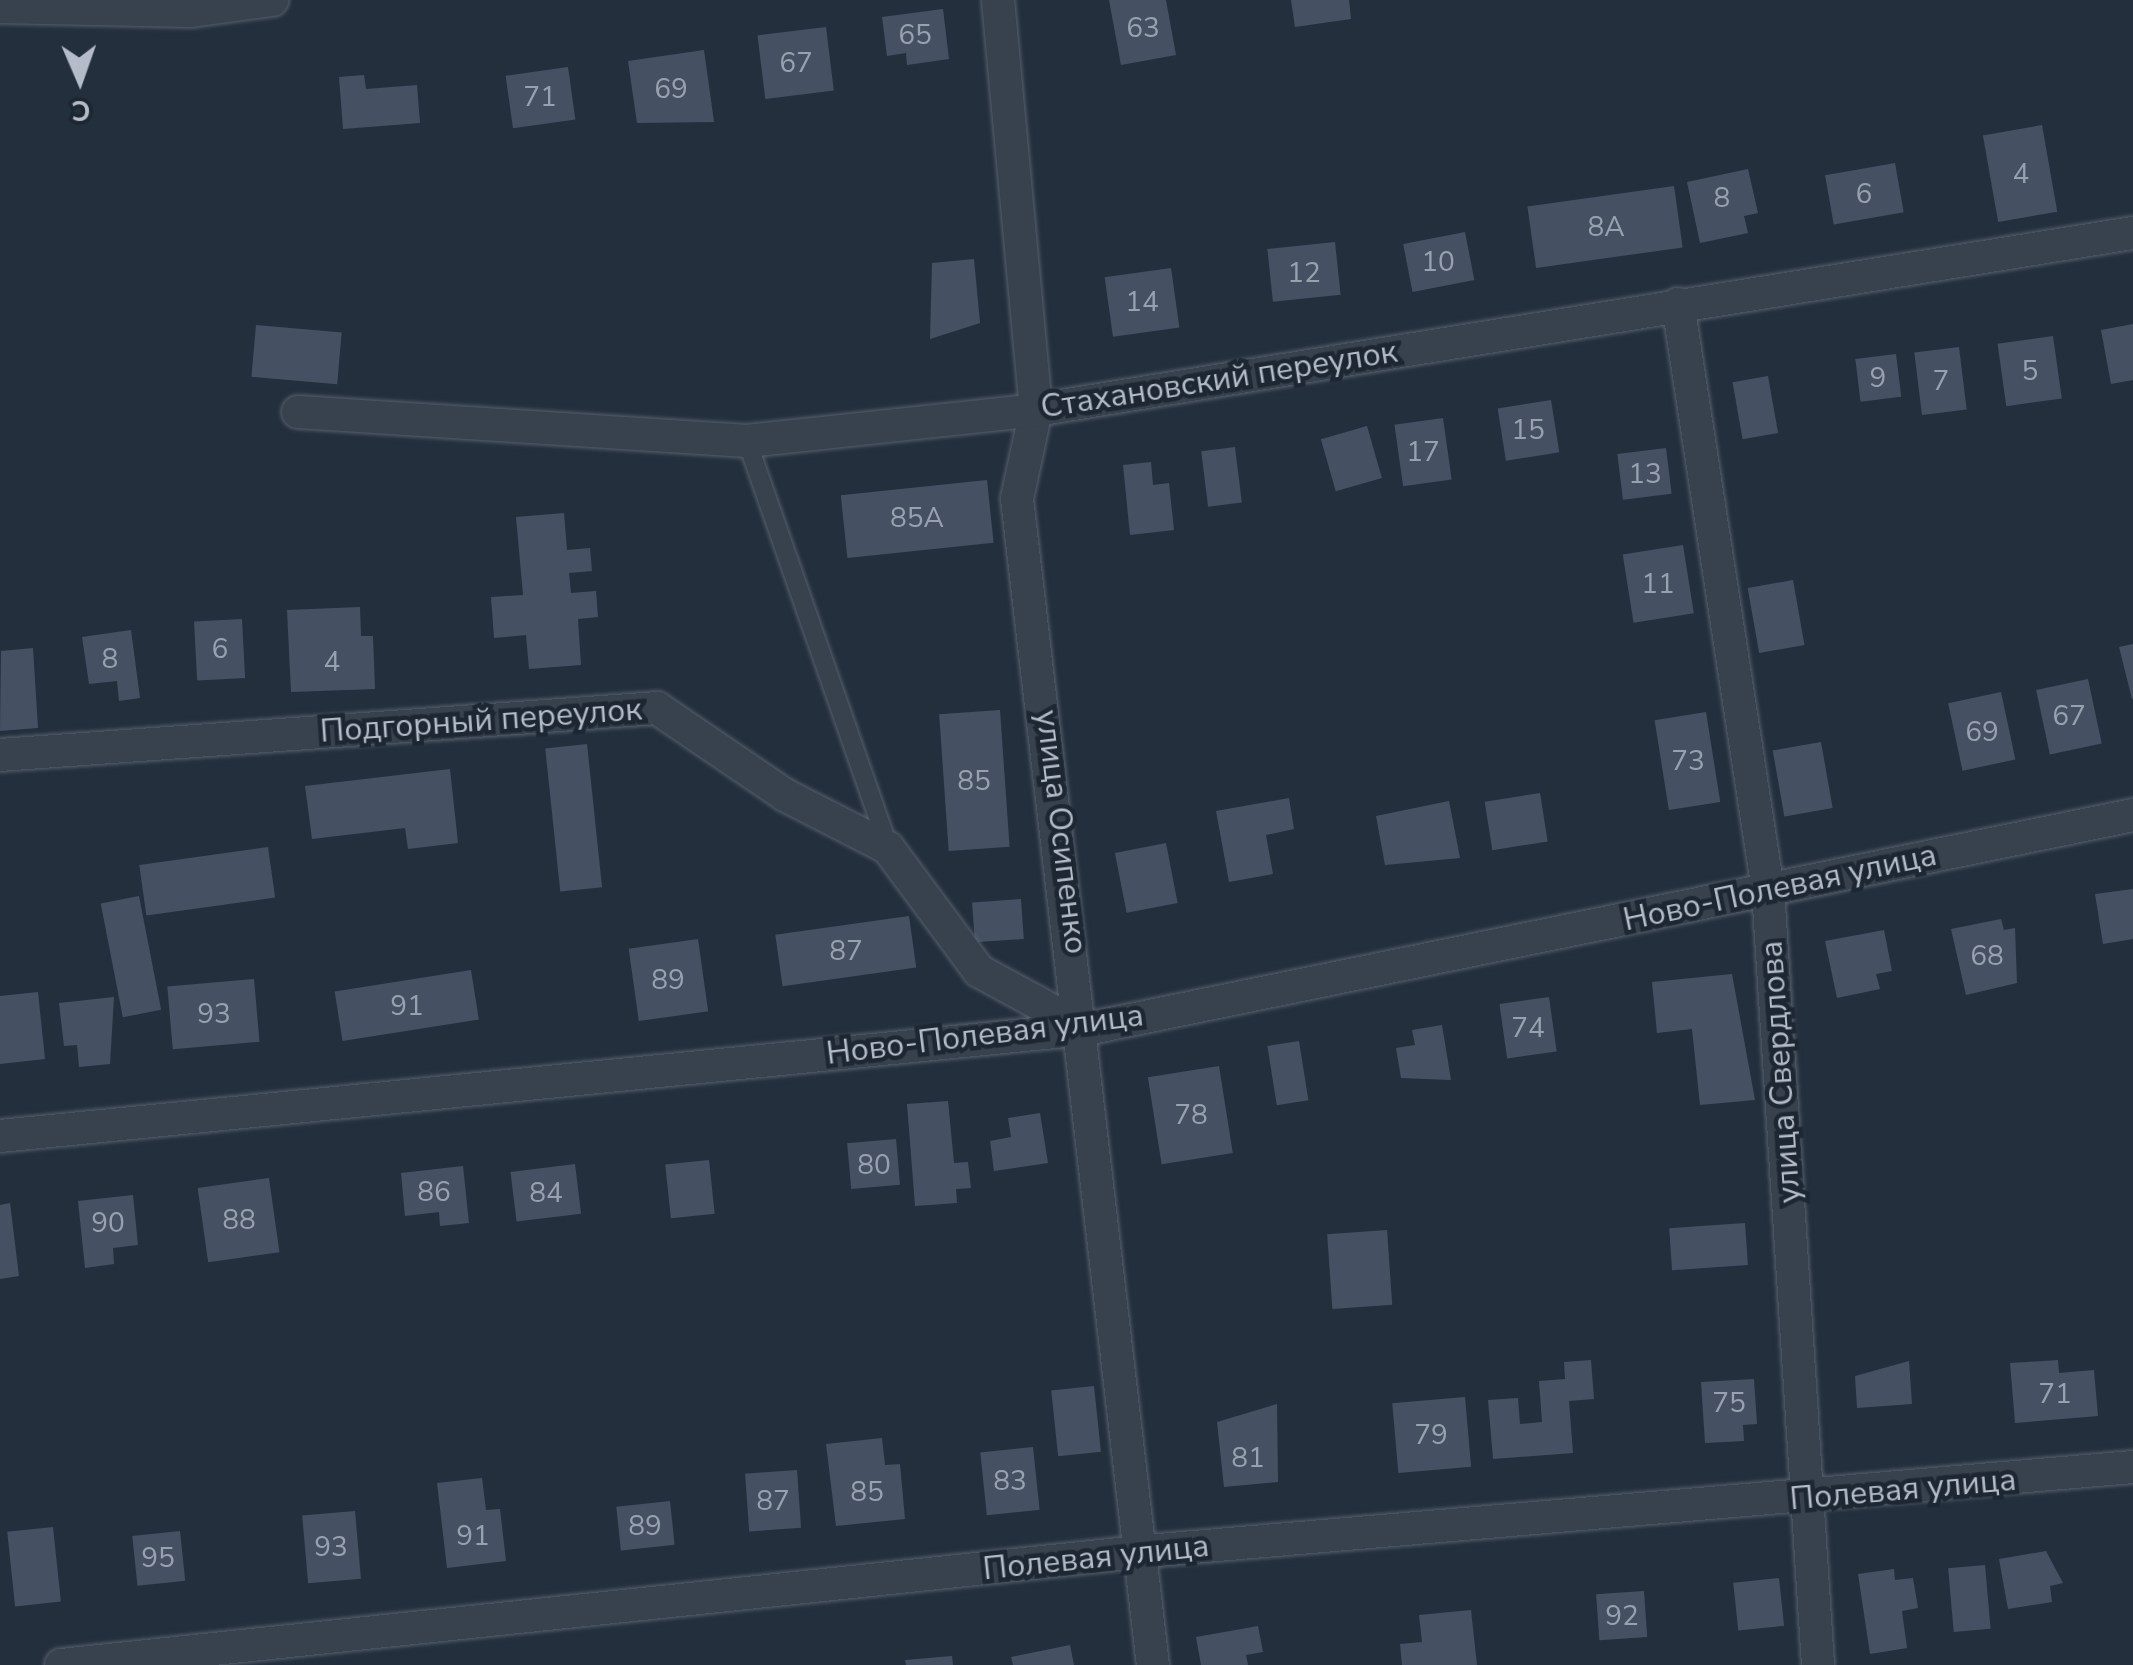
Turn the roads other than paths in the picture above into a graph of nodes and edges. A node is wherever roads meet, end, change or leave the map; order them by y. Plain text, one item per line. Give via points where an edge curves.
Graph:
1 (272, 0) edge
2 (998, 0) edge
3 (190, 6) edge
4 (0, 7) edge
5 (2133, 233) edge
6 (1678, 304) junction
7 (1036, 410) junction
8 (298, 412) dead end
9 (747, 441) junction
10 (0, 755) edge
11 (2133, 815) edge
12 (888, 848) junction
13 (1768, 890) junction
14 (1086, 1029) junction
15 (0, 1136) edge
16 (2133, 1468) edge
17 (1810, 1499) junction
18 (1147, 1551) junction
19 (61, 1665) edge
20 (1154, 1665) edge
21 (1818, 1665) edge

1 - 3 street
2 - 7 street, улица Осипенко
3 - 4 street
5 - 6 street, Стахановский переулок
6 - 7 street, Стахановский переулок
6 - 13 street, улица Свердлова
7 - 9 street, Стахановский переулок
7 - 14 street, улица Осипенко via 1018,499
8 - 9 street, Стахановский переулок
9 - 12 lane
10 - 12 street, Подгорный переулок via 658,708 785,796
11 - 13 street, Ново-Полевая улица
12 - 14 street, Подгорный переулок via 979,971
13 - 14 street, Ново-Полевая улица
13 - 17 street, улица Свердлова
14 - 15 street, Ново-Полевая улица
14 - 18 street, улица Осипенко
16 - 17 street, Полевая улица
17 - 18 street, Полевая улица
17 - 21 street, улица Свердлова
18 - 19 street, Полевая улица
18 - 20 street, улица Осипенко

